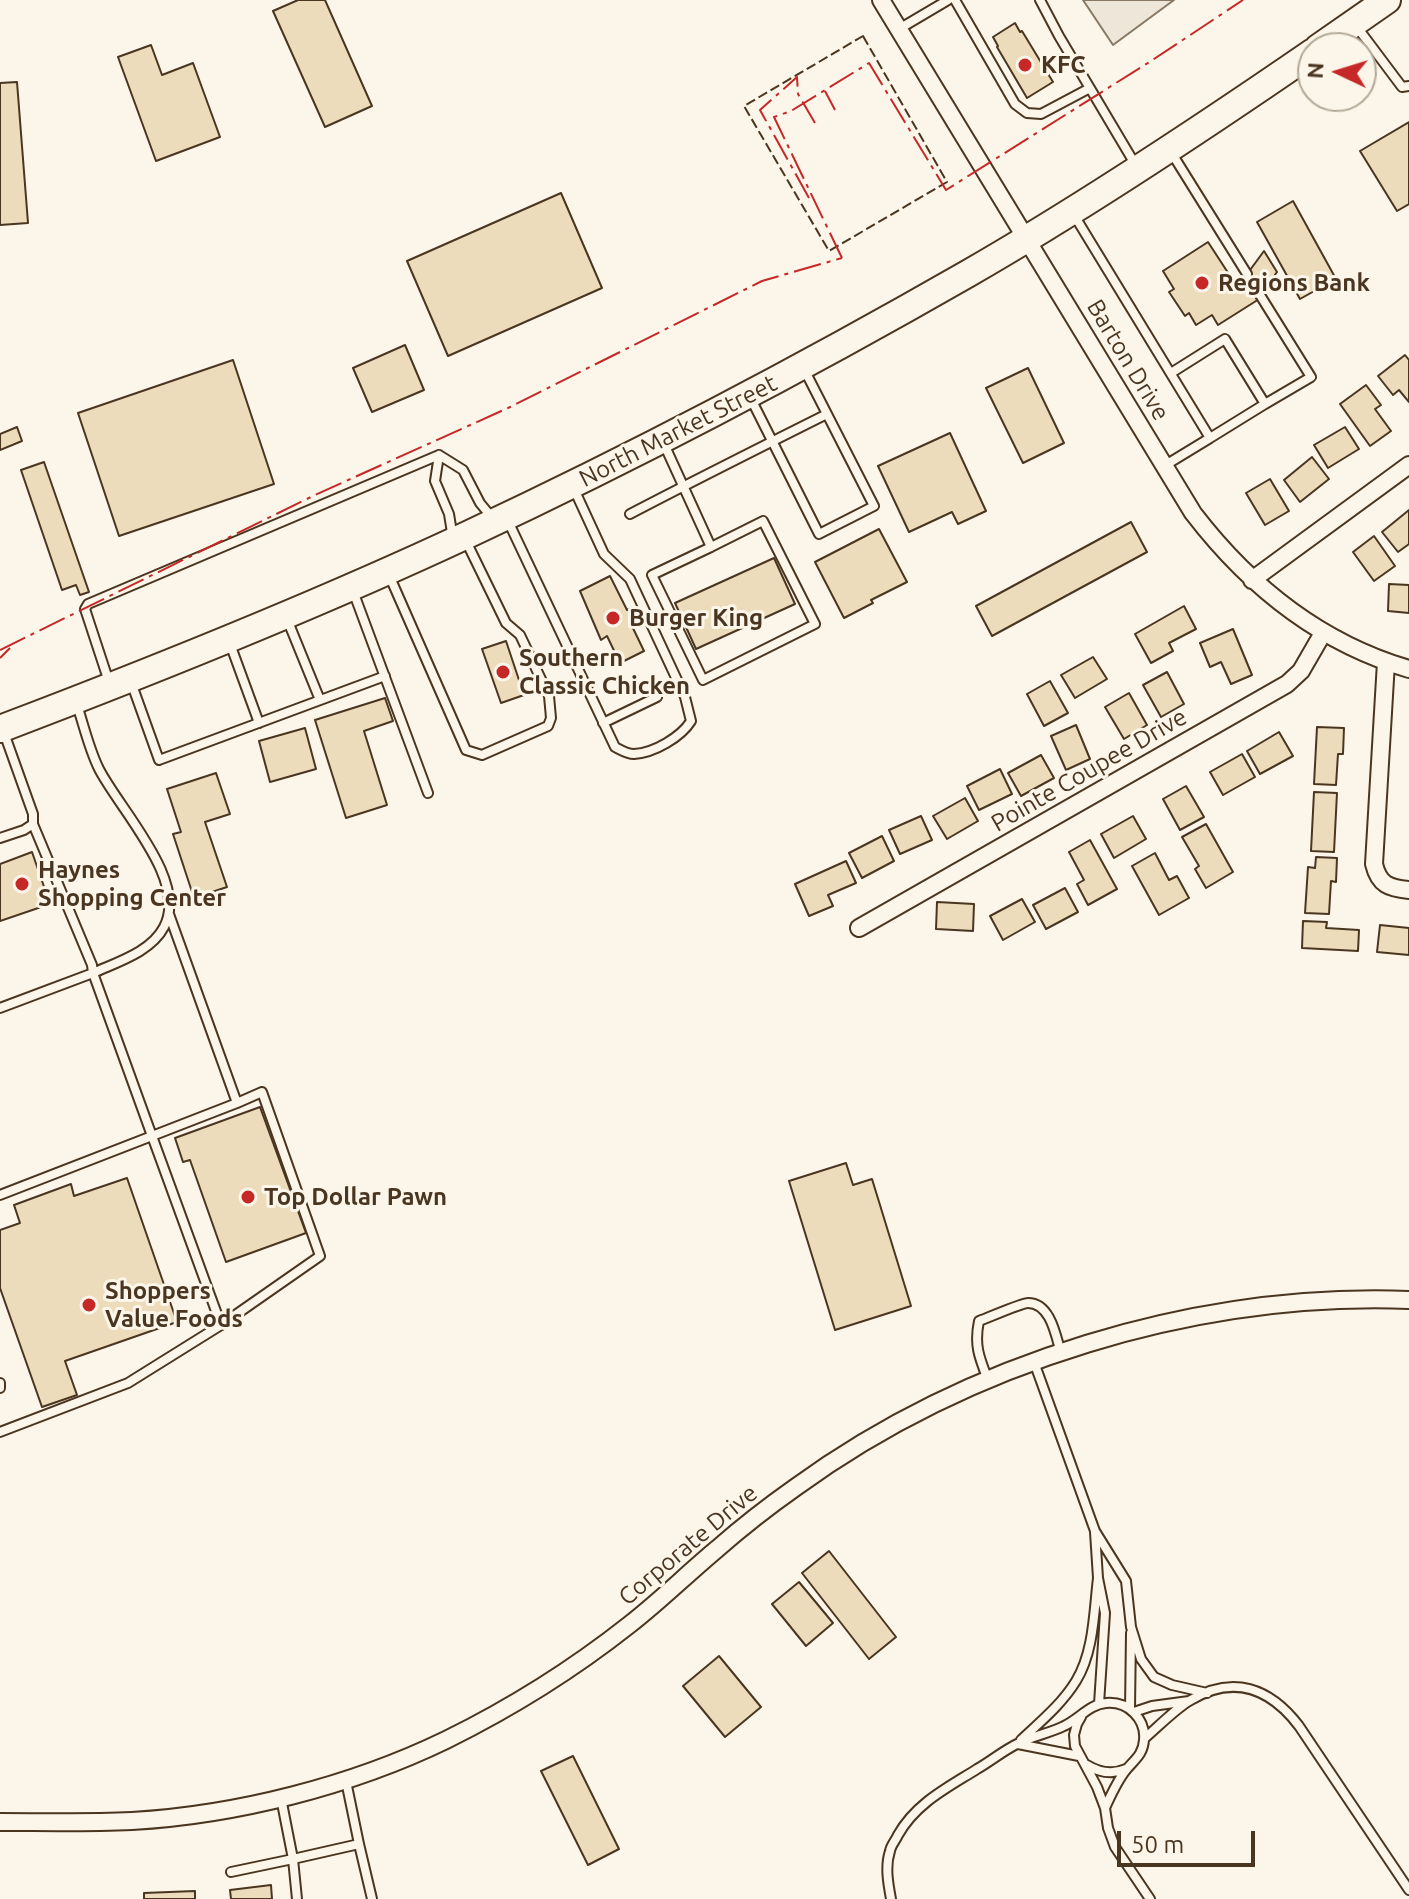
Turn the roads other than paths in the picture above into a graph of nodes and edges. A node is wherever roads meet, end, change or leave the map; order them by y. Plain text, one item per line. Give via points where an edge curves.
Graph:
1 (881, 0) edge
2 (948, 0) edge
3 (955, 0) edge
4 (1040, 0) edge
5 (1387, 0) edge
6 (1354, 23) junction
7 (899, 29) junction
8 (1341, 32) edge
9 (1297, 63) edge
10 (1409, 86) edge
11 (1090, 88) junction
12 (1169, 148) junction
13 (1138, 168) junction
14 (1071, 211) junction
15 (1027, 238) junction
16 (1247, 274) dead end
17 (1260, 295) dead end
18 (802, 367) junction
19 (1171, 373) junction
20 (749, 395) junction
21 (1265, 404) junction
22 (827, 414) junction
23 (1210, 438) junction
24 (662, 440) junction
25 (772, 442) junction
26 (439, 455) junction
27 (1409, 465) edge
28 (1164, 466) junction
29 (572, 485) junction
30 (683, 486) junction
31 (630, 514) dead end
32 (501, 519) junction
33 (459, 539) junction
34 (711, 547) junction
35 (387, 571) junction
36 (1252, 580) junction
37 (351, 586) junction
38 (285, 615) junction
39 (1323, 633) junction
40 (228, 639) junction
41 (1386, 662) junction
42 (1409, 669) edge
43 (385, 676) junction
44 (120, 683) junction
45 (657, 697) dead end
46 (75, 700) junction
47 (320, 700) junction
48 (259, 723) junction
49 (603, 723) junction
50 (1, 728) edge
51 (428, 793) dead end
52 (33, 824) junction
53 (0, 838) edge
54 (1409, 890) edge
55 (169, 914) junction
56 (859, 928) dead end
57 (93, 973) junction
58 (0, 1008) edge
59 (237, 1103) junction
60 (152, 1136) junction
61 (0, 1195) edge
62 (1409, 1300) edge
63 (221, 1325) junction
64 (1061, 1353) junction
65 (1034, 1362) junction
66 (988, 1380) junction
67 (0, 1432) edge
68 (1095, 1531) junction
69 (1098, 1578) junction
70 (1131, 1627) junction
71 (1207, 1693) junction
72 (1189, 1701) junction
73 (1099, 1704) junction
74 (1132, 1710) junction
75 (1082, 1715) junction
76 (1145, 1738) junction
77 (1018, 1744) junction
78 (1079, 1756) junction
79 (1086, 1764) junction
80 (1127, 1768) junction
81 (346, 1779) junction
82 (281, 1798) junction
83 (1105, 1808) junction
84 (0, 1822) edge
85 (359, 1844) junction
86 (293, 1859) junction
87 (231, 1872) dead end
88 (1409, 1890) edge
89 (297, 1899) edge
90 (372, 1899) edge
91 (891, 1899) edge
92 (1150, 1899) edge

1 - 7 street, Barton Drive
2 - 7 lane
3 - 11 lane via 1015,104 1027,113 1041,114
4 - 11 lane
5 - 6 main road
6 - 8 main road
6 - 10 lane via 1402,87
7 - 15 street, Barton Drive
9 - 12 main road, North Market Street
11 - 13 lane
12 - 13 main road, North Market Street
12 - 16 lane
13 - 14 main road, North Market Street
14 - 15 main road, North Market Street
14 - 19 lane
15 - 18 main road, North Market Street
15 - 28 street, Barton Drive
17 - 21 lane via 1311,377
18 - 20 main road, North Market Street
18 - 22 lane
19 - 21 lane via 1225,339
19 - 23 lane
20 - 24 main road, North Market Street
20 - 25 lane
21 - 23 lane
22 - 25 lane
22 - 25 lane via 874,506 819,534
23 - 28 lane
24 - 29 main road, North Market Street
24 - 30 lane
25 - 30 lane
26 - 32 lane via 463,470 480,503
26 - 33 lane via 435,481
26 - 44 lane via 88,604 85,609
27 - 36 street
28 - 36 street, Barton Drive via 1201,524
29 - 32 main road, North Market Street
29 - 49 lane via 604,554 630,579 691,721 651,751 630,755 615,747
30 - 31 lane
30 - 34 lane
32 - 33 main road, North Market Street
32 - 49 lane
33 - 35 main road, North Market Street
33 - 35 lane via 506,623 520,635 549,696 548,726 508,744 482,755 466,750
34 - 34 lane via 763,521 815,624 703,680 652,575
35 - 37 main road, North Market Street
36 - 39 street, Barton Drive
37 - 38 main road, North Market Street
37 - 43 lane
38 - 40 main road, North Market Street
38 - 47 lane
39 - 41 street, Barton Drive
39 - 56 street, Pointe Coupee Drive via 1287,684
40 - 44 main road, North Market Street
40 - 48 lane
41 - 42 street, Barton Drive
41 - 54 street via 1374,864 1381,881
43 - 47 lane
43 - 51 lane
44 - 46 main road, North Market Street
44 - 48 lane via 159,760
45 - 49 lane
46 - 50 main road, North Market Street
46 - 55 lane via 98,768 165,875
47 - 48 lane
50 - 52 lane
52 - 53 lane
52 - 57 lane
55 - 57 lane via 152,943
55 - 59 lane
57 - 58 lane
57 - 60 lane
59 - 60 lane
59 - 63 lane via 262,1092 320,1256
60 - 61 lane
60 - 63 lane
62 - 64 street, Corporate Drive via 1218,1313
63 - 67 lane via 128,1383
64 - 65 street, Corporate Drive
64 - 66 lane via 1048,1314 1039,1307 1028,1303 979,1321 976,1338
65 - 66 street, Corporate Drive
65 - 68 lane
66 - 81 street, Corporate Drive via 837,1458 719,1546 633,1622 544,1686 443,1742
68 - 69 lane
68 - 70 lane via 1126,1581
69 - 73 lane via 1105,1613
69 - 77 lane via 1085,1660 1076,1681
70 - 71 lane via 1141,1659 1154,1677
70 - 74 lane
71 - 72 lane
71 - 88 lane via 1251,1688 1286,1709
72 - 74 lane
72 - 76 lane
73 - 74 lane
73 - 75 lane
74 - 76 lane
75 - 77 lane
75 - 78 lane via 1074,1735
76 - 80 lane via 1143,1750
77 - 78 lane
77 - 91 lane via 923,1803 904,1825 890,1850
78 - 79 lane
79 - 80 lane via 1106,1773
79 - 83 lane
80 - 83 lane
81 - 82 street, Corporate Drive
81 - 85 lane
82 - 84 street, Corporate Drive via 136,1820
82 - 86 lane
83 - 92 lane via 1115,1847
85 - 86 lane
85 - 90 lane
86 - 87 lane
86 - 89 lane

